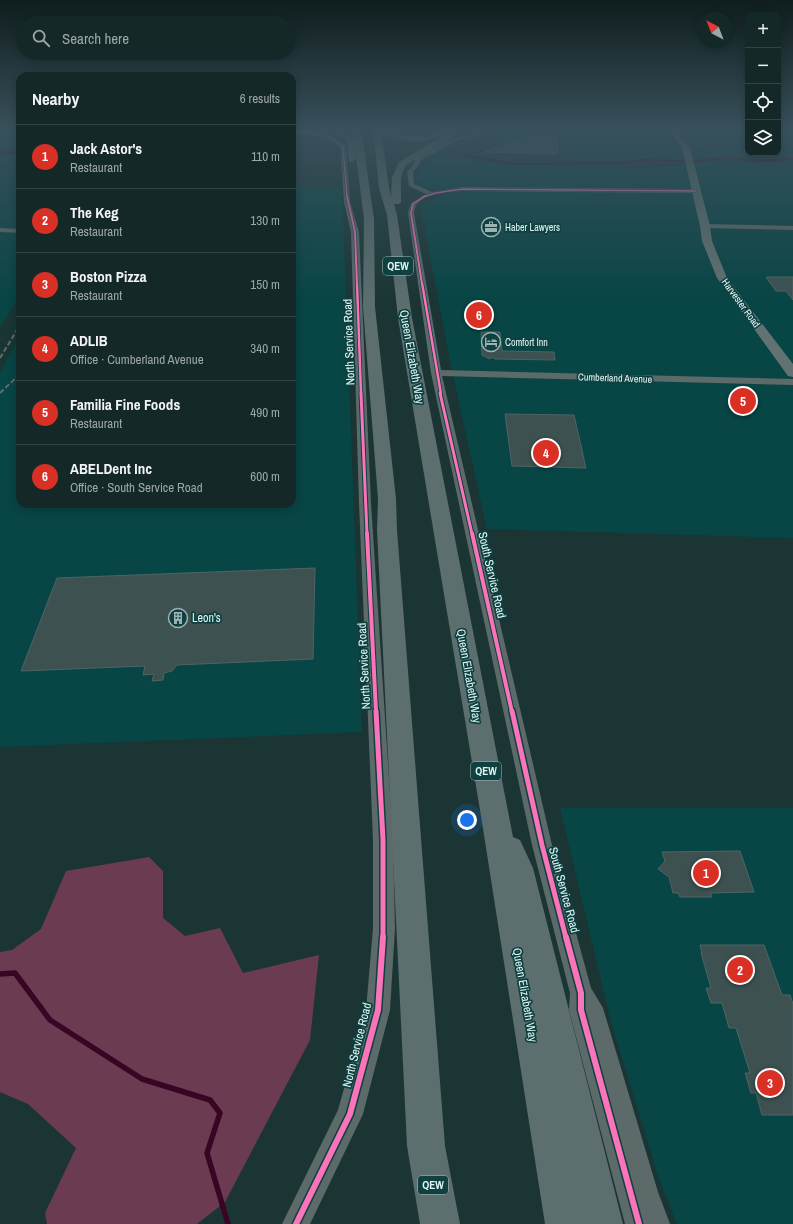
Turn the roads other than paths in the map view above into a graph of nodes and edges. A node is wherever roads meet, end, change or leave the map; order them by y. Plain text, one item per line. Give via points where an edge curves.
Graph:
1 (346, 186) edge
2 (357, 186) edge
3 (372, 186) edge
4 (384, 186) edge
5 (396, 186) edge
6 (414, 186) edge
7 (695, 186) edge
8 (696, 191) junction
9 (432, 194) junction
10 (381, 217) junction
11 (705, 226) junction
12 (793, 228) edge
13 (0, 230) edge
14 (16, 231) edge
15 (436, 373) junction
16 (793, 373) edge
17 (793, 382) edge
18 (494, 816) junction
19 (581, 993) junction
20 (426, 1146) junction
21 (296, 1224) edge
22 (431, 1224) edge
23 (440, 1224) edge
24 (565, 1224) edge
25 (603, 1224) edge
26 (639, 1224) edge
27 (656, 1224) edge

1 - 21 street, North Service Road via 355,232 383,840 384,928 378,1010 350,1114
2 - 10 highway via 363,214
3 - 10 highway, Queen Elizabeth Way / QEW
4 - 10 highway, Queen Elizabeth Way / QEW
5 - 10 highway via 397,210
6 - 9 street
7 - 8 main road, Harvester Road
8 - 9 street, South Service Road via 487,188
8 - 11 main road, Harvester Road
9 - 15 street, South Service Road via 415,202 411,213
10 - 18 highway, Queen Elizabeth Way / QEW via 405,318
10 - 20 highway, Queen Elizabeth Way / QEW via 370,306 387,499
11 - 12 street
11 - 16 main road, Harvester Road via 707,241 722,278
13 - 14 street
15 - 17 street, Cumberland Avenue
15 - 19 street, South Service Road via 542,845
18 - 24 highway, Queen Elizabeth Way / QEW
18 - 25 highway via 518,868
19 - 26 street, South Service Road via 580,1010
19 - 27 street, South Service Road via 591,1008
20 - 22 highway
20 - 23 highway, Queen Elizabeth Way / QEW

